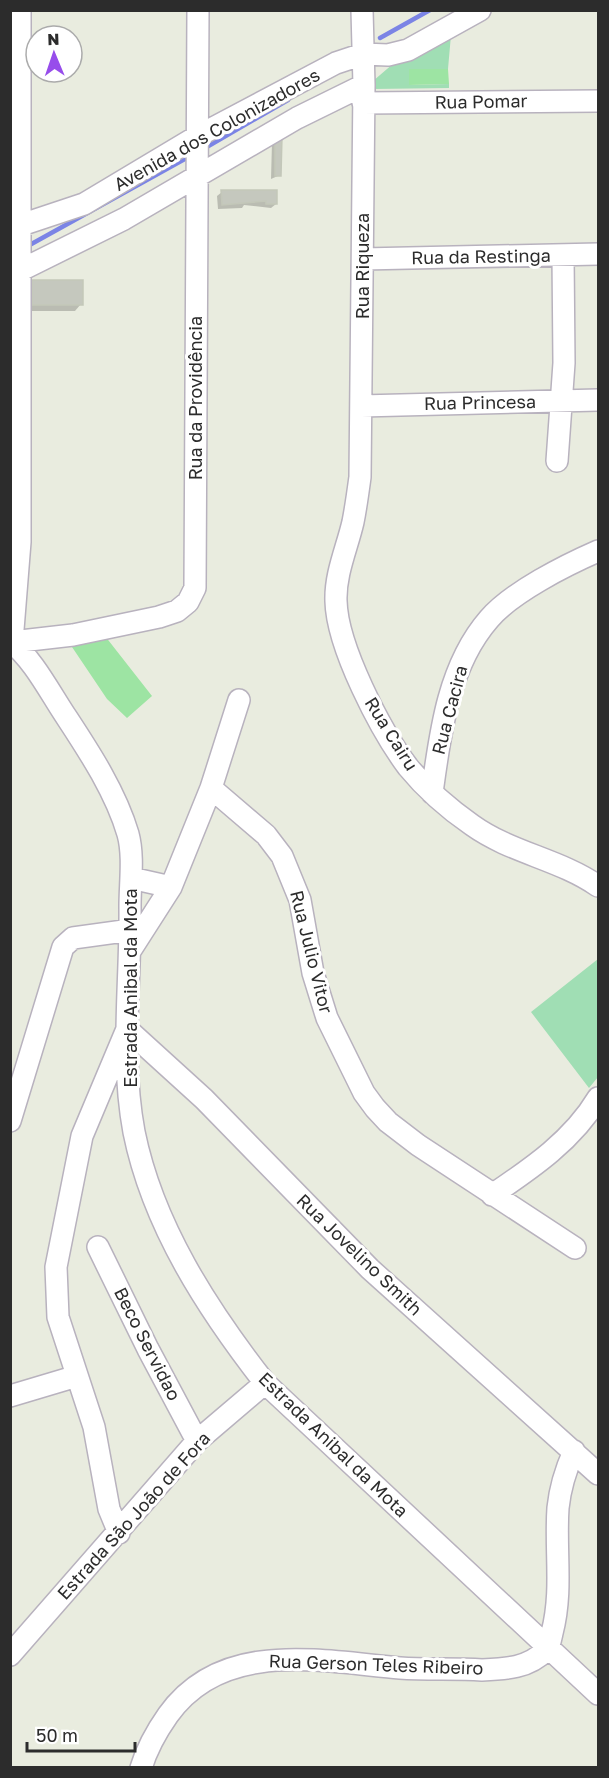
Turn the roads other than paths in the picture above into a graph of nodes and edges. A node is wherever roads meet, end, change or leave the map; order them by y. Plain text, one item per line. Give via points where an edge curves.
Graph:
1 (20, 10) edge
2 (198, 10) edge
3 (362, 10) edge
4 (480, 10) edge
5 (363, 54) junction
6 (364, 94) junction
7 (598, 101) edge
8 (196, 157) junction
9 (17, 236) edge
10 (598, 254) edge
11 (563, 255) junction
12 (363, 259) junction
13 (17, 269) edge
14 (598, 400) edge
15 (562, 402) junction
16 (361, 406) junction
17 (557, 461) dead end
18 (353, 521) joint
19 (598, 551) edge
20 (11, 641) edge
21 (239, 700) dead end
22 (211, 788) junction
23 (432, 793) junction
24 (130, 878) junction
25 (598, 886) edge
26 (171, 887) junction
27 (131, 930) junction
28 (129, 952) junction
29 (127, 1029) junction
30 (598, 1098) edge
31 (10, 1121) edge
32 (492, 1195) junction
33 (98, 1246) dead end
34 (575, 1248) dead end
35 (77, 1376) junction
36 (265, 1383) junction
37 (10, 1396) edge
38 (197, 1441) junction
39 (574, 1451) junction
40 (598, 1474) edge
41 (119, 1533) junction
42 (548, 1648) junction
43 (10, 1655) edge
44 (598, 1694) edge
45 (141, 1767) edge

1 - 9 street
2 - 8 street, Rua da Providência
3 - 5 street, Rua Riqueza
4 - 5 street, Avenida dos Colonizadores via 408,50 388,55
5 - 6 street, Rua Riqueza
5 - 8 street, Avenida dos Colonizadores via 336,63
6 - 7 street, Rua Pomar
6 - 8 street, Avenida dos Colonizadores
6 - 12 street, Rua Riqueza
8 - 9 street, Avenida dos Colonizadores
8 - 13 street, Avenida dos Colonizadores via 124,219
8 - 20 street, Rua da Providência via 195,588 188,602 177,611 73,635
9 - 13 street
10 - 11 street, Rua da Restinga
11 - 12 street, Rua da Restinga
11 - 15 street
12 - 16 street, Rua Riqueza
13 - 20 street via 20,542
14 - 15 street, Rua Princesa
15 - 16 street, Rua Princesa
15 - 17 street
16 - 18 street, Rua Riqueza via 360,477
18 - 23 street, Rua Cairu via 338,574 336,602 340,627 350,661 374,708 408,766
19 - 23 street, Rua Cacira via 540,580 489,618 465,656 451,696
20 - 24 street, Estrada Anibal da Mota via 87,748 121,815 128,836
21 - 22 street
22 - 26 street
22 - 32 street, Rua Julio Vitor via 266,835 282,856 300,900 313,973 327,1018 364,1093 388,1122
23 - 25 street, Rua Cairu via 508,847 563,866
24 - 26 street
24 - 27 street, Estrada Anibal da Mota
26 - 28 street
27 - 28 street, Estrada Anibal da Mota
27 - 31 street via 73,938 63,946
28 - 29 street, Estrada Anibal da Mota
29 - 35 street via 82,1136 56,1267 58,1317
29 - 36 street, Estrada Anibal da Mota via 134,1131 162,1216 208,1305
29 - 39 street, Rua Jovelino Smith via 204,1099 370,1269
30 - 32 street via 560,1145
32 - 34 street, Rua Julio Vitor
33 - 38 street, Beco Servidao
35 - 37 street
35 - 41 street via 94,1427 109,1509
36 - 38 street, Estrada São João de Fora
36 - 42 street, Estrada Anibal da Mota
38 - 41 street, Estrada São João de Fora
39 - 40 street, Rua Jovelino Smith
39 - 42 street via 558,1507 560,1589
41 - 43 street, Estrada São João de Fora
42 - 44 street, Estrada Anibal da Mota
42 - 45 street, Rua Gerson Teles Ribeiro via 535,1659 508,1668 403,1668 267,1659 229,1668 182,1696 156,1732

